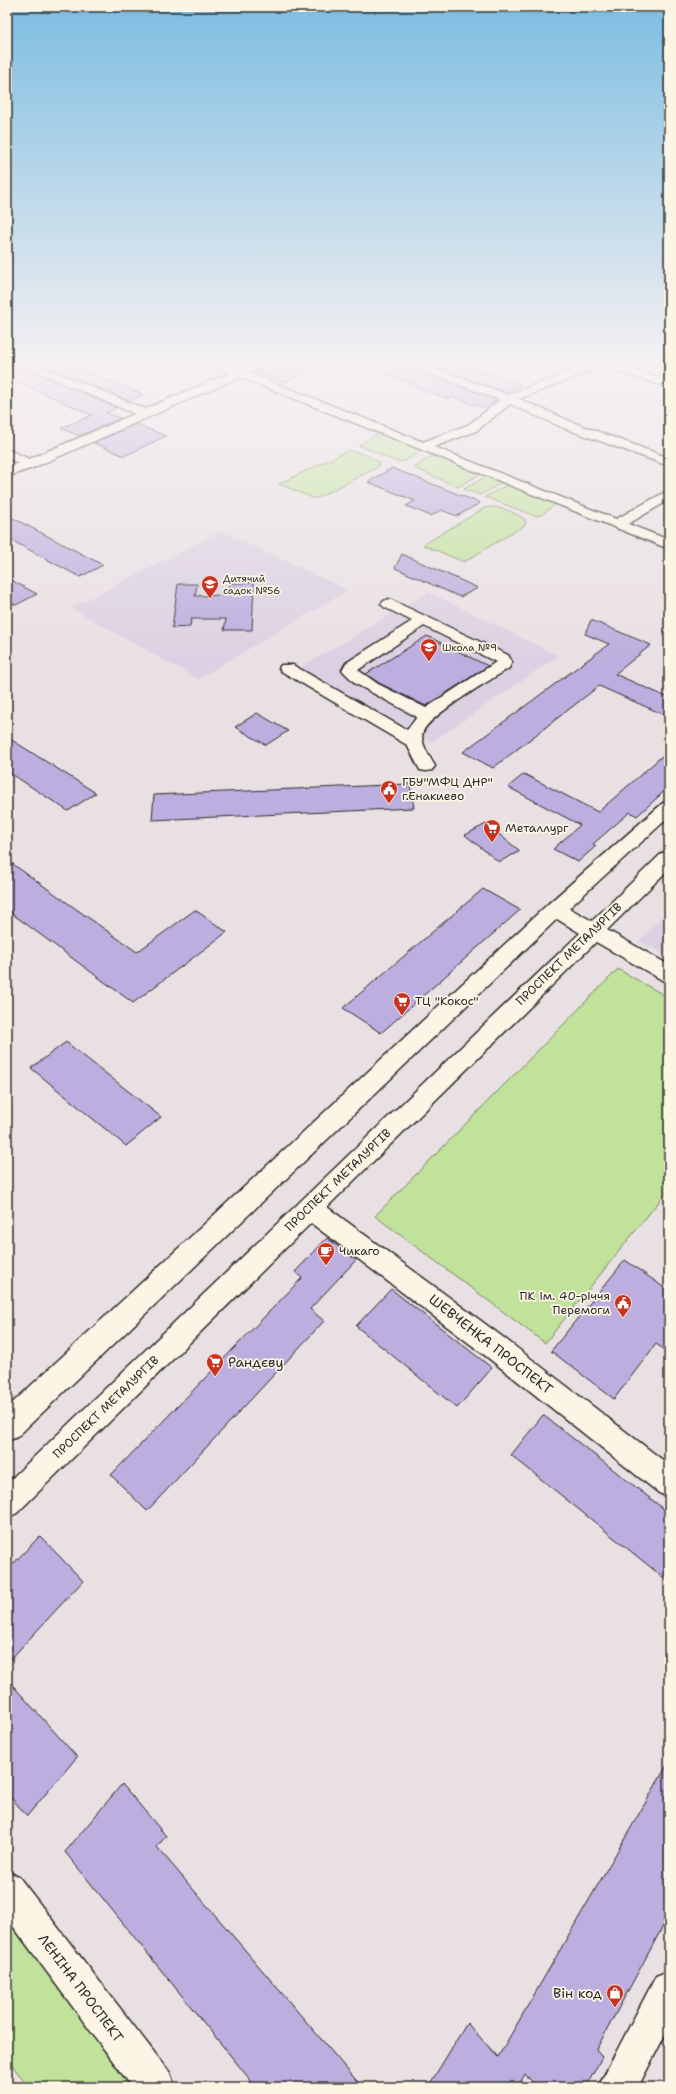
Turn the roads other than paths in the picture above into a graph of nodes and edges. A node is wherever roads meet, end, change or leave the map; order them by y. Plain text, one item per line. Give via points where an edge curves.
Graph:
1 (25, 462) edge
2 (35, 462) edge
3 (463, 462) edge
4 (30, 464) junction
5 (7, 473) edge
6 (669, 494) edge
7 (618, 524) junction
8 (669, 544) edge
9 (389, 604) dead end
10 (423, 620) junction
11 (287, 668) dead end
12 (427, 715) junction
13 (414, 742) junction
14 (426, 766) dead end
15 (669, 806) edge
16 (669, 858) edge
17 (555, 909) junction
18 (592, 932) junction
19 (669, 975) edge
20 (310, 1208) junction
21 (7, 1427) edge
22 (669, 1484) edge
23 (7, 1503) edge
24 (7, 1889) edge
25 (669, 1989) edge
26 (156, 2087) edge
27 (617, 2087) edge

1 - 4 street
2 - 4 street
3 - 7 street
4 - 5 street
6 - 7 street
7 - 8 street
9 - 10 street
10 - 12 street via 352,666 350,670 353,675 370,686
10 - 12 street via 502,658 504,662
11 - 13 street
12 - 13 street via 414,732
13 - 14 street
15 - 17 street
16 - 18 street, ПРОСПЕКТ МЕТАЛУРГІВ
17 - 18 street
17 - 21 street
18 - 19 street
18 - 20 street, ПРОСПЕКТ МЕТАЛУРГІВ
20 - 22 street, ШЕВЧЕНКА ПРОСПЕКТ via 531,1375
20 - 23 street, ПРОСПЕКТ МЕТАЛУРГІВ
24 - 26 street, ЛЕНІНА ПРОСПЕКТ
25 - 27 street

